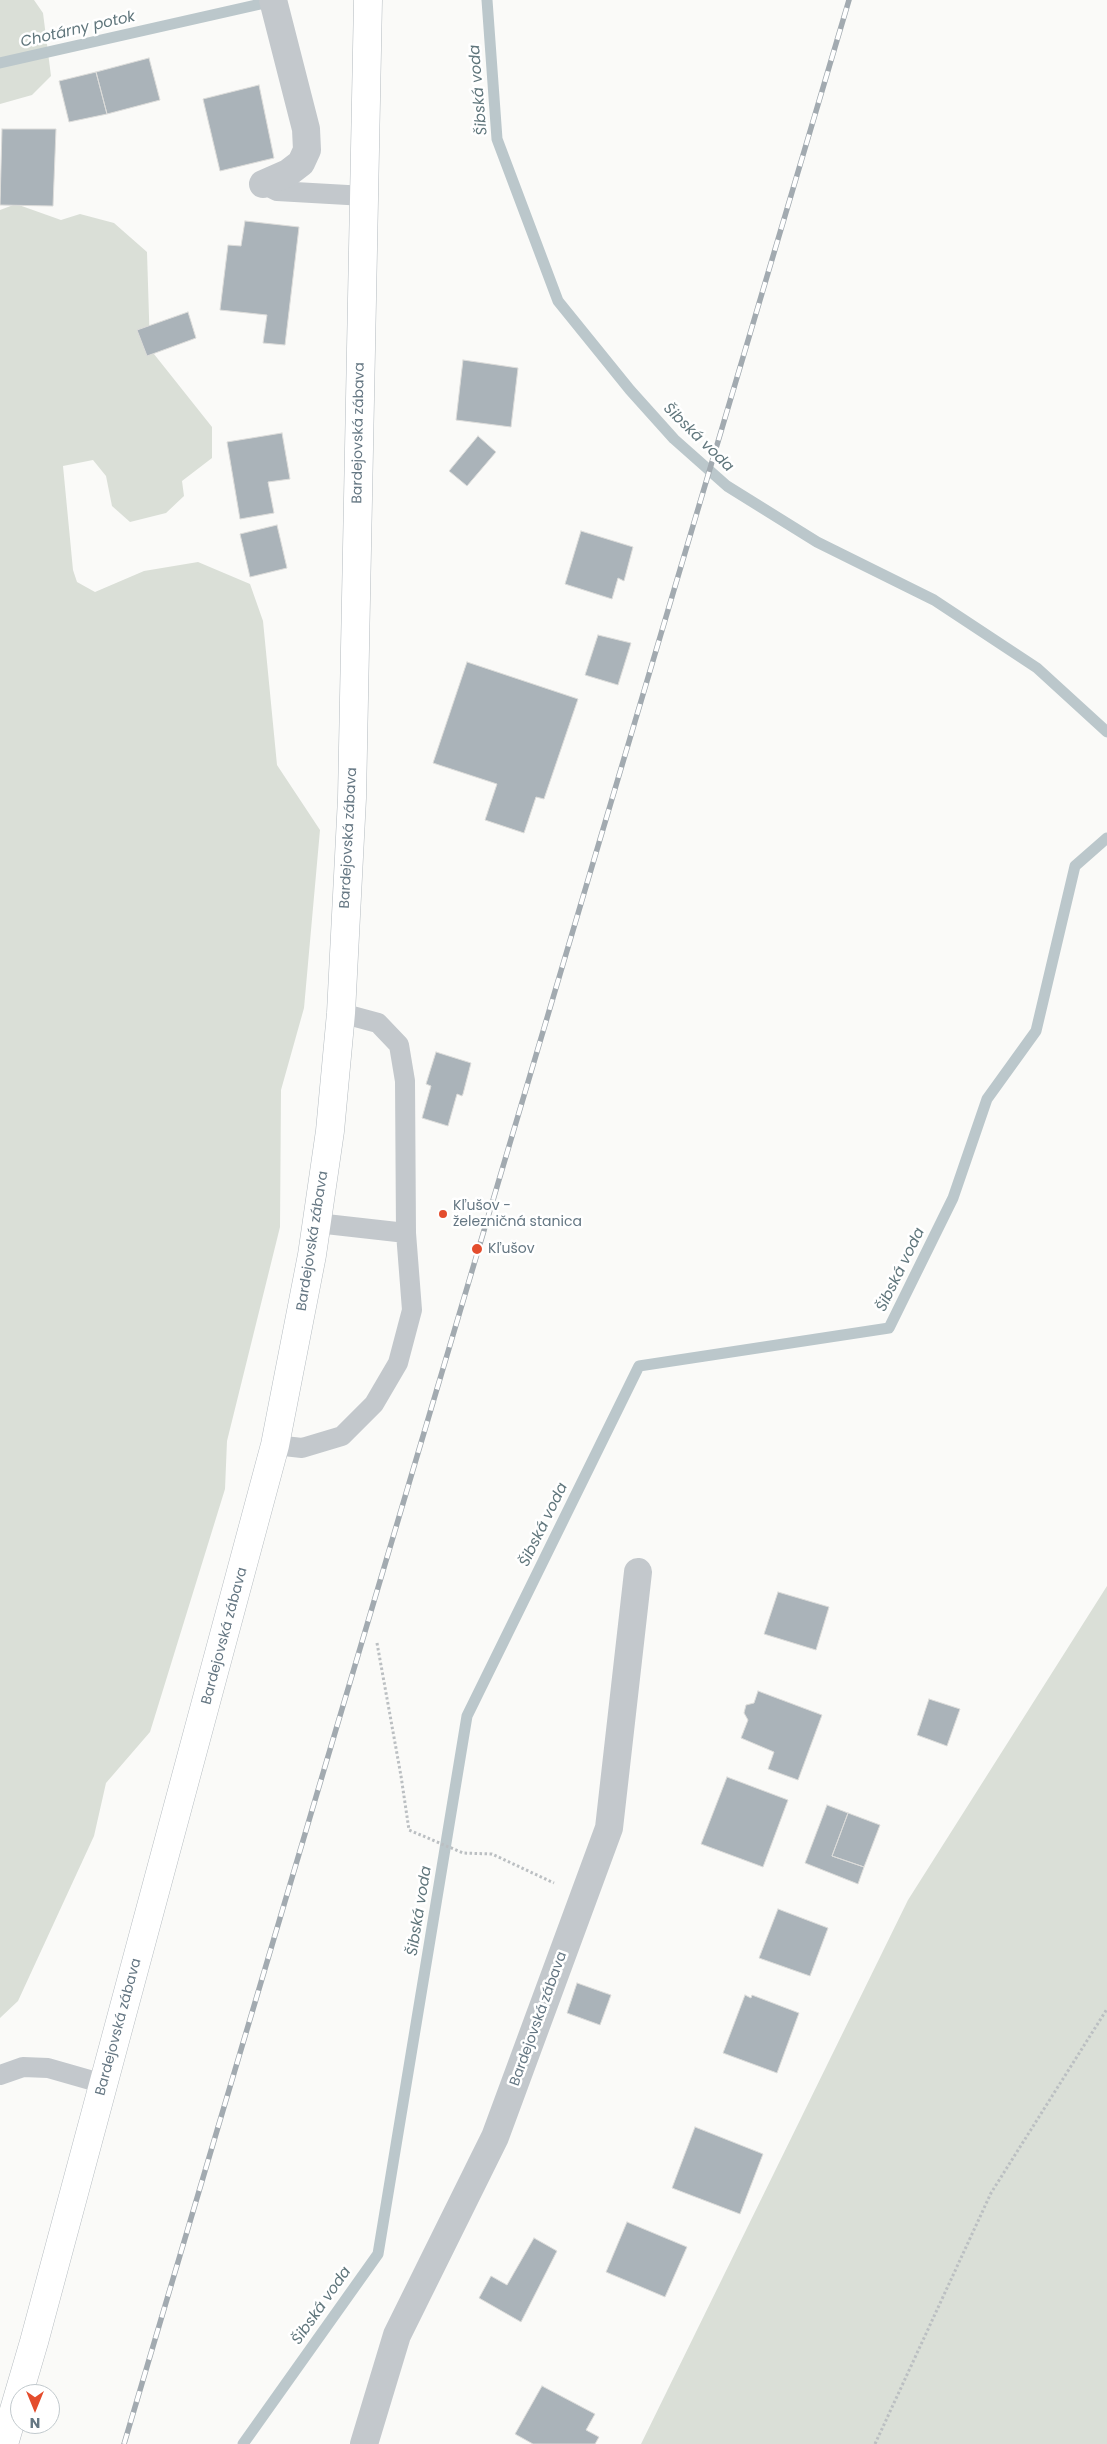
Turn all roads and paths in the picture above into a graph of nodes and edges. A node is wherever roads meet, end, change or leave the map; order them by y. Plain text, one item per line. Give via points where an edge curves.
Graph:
1 (274, 0) edge
2 (368, 0) edge
3 (263, 184) joint
4 (365, 196) junction
5 (341, 1013) junction
6 (317, 1223) junction
7 (406, 1233) junction
8 (275, 1446) junction
9 (638, 1572) dead end
10 (377, 1643) dead end
11 (584, 1897) junction
12 (1107, 2009) edge
13 (0, 2075) edge
14 (104, 2084) junction
15 (4, 2444) edge
16 (364, 2444) edge
17 (875, 2444) edge

1 - 3 street via 306,129 307,150 300,163 288,173
2 - 4 main road, Bardejovská zábava
3 - 4 lane via 277,191
4 - 5 main road, Bardejovská zábava via 352,798
5 - 6 main road, Bardejovská zábava
5 - 7 lane via 378,1024 399,1045 404,1081
6 - 7 lane
6 - 8 main road, Bardejovská zábava
7 - 8 lane via 412,1310 398,1363 374,1404 342,1436 302,1448
8 - 14 main road, Bardejovská zábava
9 - 11 street, Bardejovská zábava via 609,1828
10 - 11 path via 409,1830 463,1853 492,1854
11 - 16 street, Bardejovská zábava via 495,2137 397,2335
12 - 17 path via 991,2193
13 - 14 lane via 23,2067 48,2068
14 - 15 main road, Bardejovská zábava

